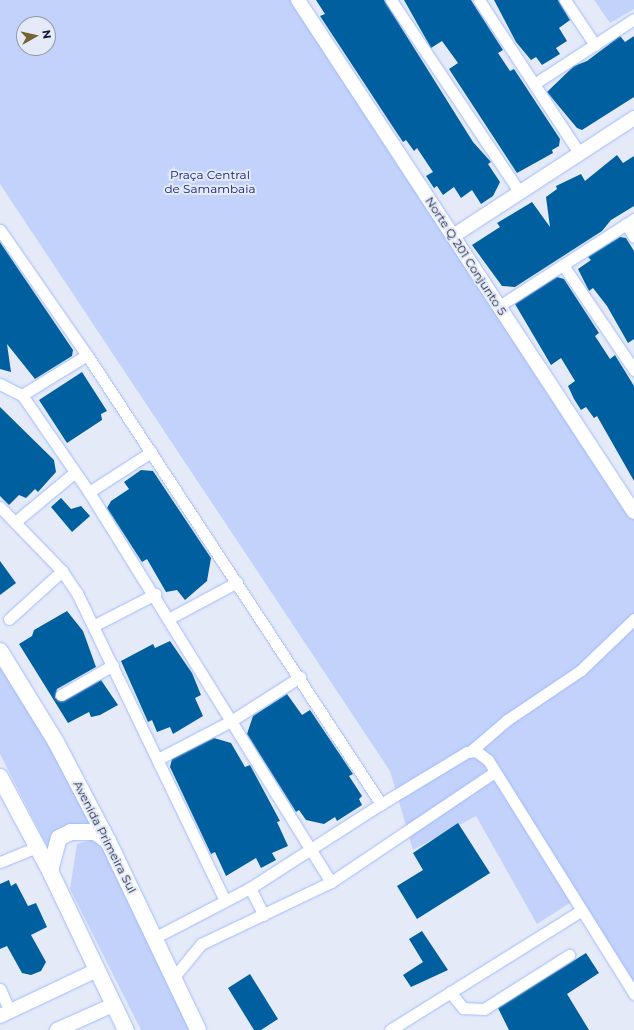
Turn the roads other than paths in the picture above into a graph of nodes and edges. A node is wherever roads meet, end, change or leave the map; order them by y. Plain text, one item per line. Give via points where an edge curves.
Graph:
1 (298, 0) edge
2 (391, 0) edge
3 (479, 0) edge
4 (565, 0) edge
5 (634, 19) edge
6 (594, 45) junction
7 (534, 84) junction
8 (634, 118) edge
9 (579, 153) junction
10 (519, 191) junction
11 (630, 221) edge
12 (0, 230) edge
13 (453, 236) junction
14 (634, 237) edge
15 (563, 265) junction
16 (499, 306) junction
17 (87, 355) junction
18 (634, 370) edge
19 (0, 384) edge
20 (22, 395) junction
21 (151, 452) junction
22 (74, 473) junction
23 (89, 492) junction
24 (0, 507) edge
25 (634, 512) edge
26 (15, 522) junction
27 (62, 571) junction
28 (237, 582) junction
29 (155, 594) junction
30 (170, 618) junction
31 (9, 619) dead end
32 (634, 620) edge
33 (95, 625) junction
34 (0, 651) edge
35 (113, 665) junction
36 (300, 677) junction
37 (61, 695) dead end
38 (231, 720) junction
39 (471, 751) junction
40 (158, 759) junction
41 (495, 772) junction
42 (0, 777) edge
43 (381, 804) junction
44 (108, 841) junction
45 (37, 847) junction
46 (312, 850) junction
47 (0, 862) edge
48 (50, 871) junction
49 (331, 882) junction
50 (250, 888) junction
51 (225, 900) junction
52 (582, 910) junction
53 (264, 915) junction
54 (154, 938) junction
55 (569, 955) dead end
56 (97, 970) junction
57 (174, 977) junction
58 (0, 989) edge
59 (450, 992) junction
60 (634, 994) edge
61 (113, 1005) junction
62 (5, 1014) edge
63 (57, 1030) edge
64 (126, 1030) edge
65 (198, 1030) edge
66 (390, 1030) edge

1 - 13 street, Norte Q 201 Conjunto 5
2 - 10 street
3 - 7 street
4 - 6 street
5 - 6 street
6 - 7 street
7 - 9 street
8 - 9 street
9 - 10 street
10 - 13 street
11 - 14 street
11 - 15 street
12 - 17 street
13 - 16 street, Norte Q 201 Conjunto 5
15 - 16 street
15 - 18 street
16 - 25 street, Norte Q 201 Conjunto 5
17 - 20 street
17 - 21 street
19 - 20 street
20 - 22 street
21 - 23 street
21 - 28 street
22 - 23 street
22 - 26 street
23 - 29 street
24 - 26 street
26 - 27 street
27 - 31 street
27 - 33 street
28 - 30 street
28 - 36 street
29 - 30 street
29 - 33 street
30 - 38 street
32 - 39 street via 581,670 507,720
33 - 35 street
34 - 44 main road, Avenida Primeira Sul via 56,742
35 - 37 street
35 - 40 street
36 - 38 street
36 - 43 street
38 - 40 street
38 - 46 street
39 - 41 street via 479,752
39 - 43 street
40 - 51 street
41 - 49 street
41 - 52 street
42 - 45 main road
43 - 46 street
44 - 48 main road via 95,832 71,832 59,838
44 - 54 main road, Avenida Primeira Sul
45 - 47 street
45 - 48 main road
46 - 49 street
46 - 50 street
48 - 56 main road
49 - 53 street
50 - 51 street
50 - 53 street
51 - 54 street
52 - 59 street
52 - 60 street
53 - 57 street via 201,944
54 - 57 main road, Avenida Primeira Sul
55 - 59 street via 484,1009 463,1008
56 - 61 main road
56 - 62 street
57 - 65 main road, Avenida Primeira Sul
58 - 62 street
59 - 66 street
61 - 63 street
61 - 64 main road

